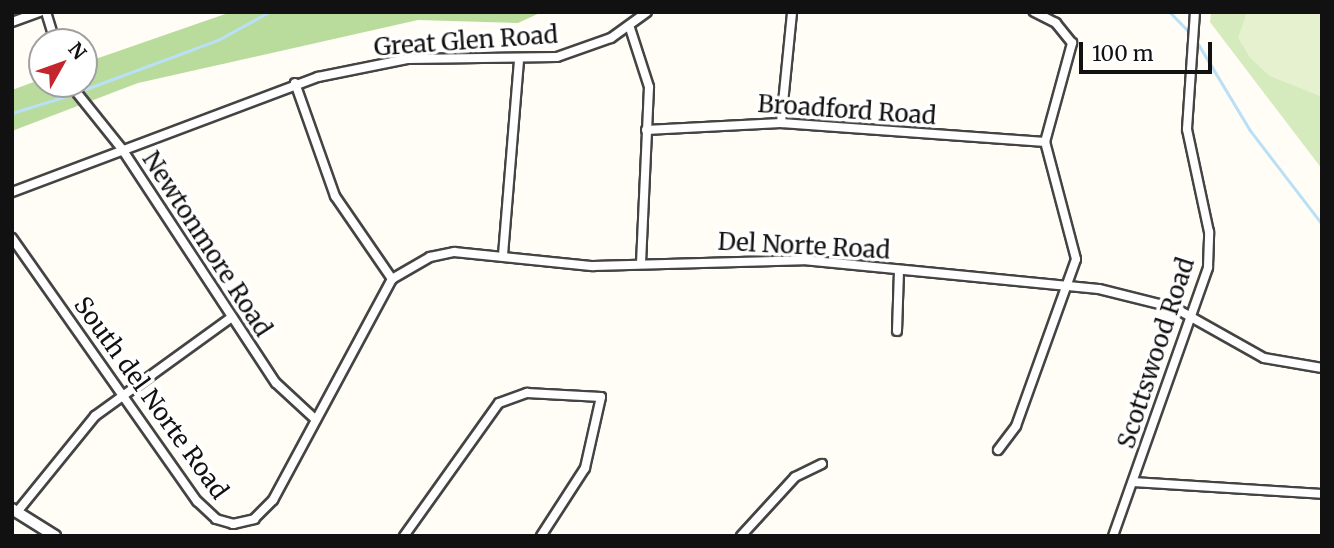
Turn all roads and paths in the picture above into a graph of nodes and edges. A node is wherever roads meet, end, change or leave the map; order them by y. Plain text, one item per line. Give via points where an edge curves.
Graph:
1 (40, 12) edge
2 (647, 12) edge
3 (792, 12) edge
4 (1034, 12) edge
5 (1195, 12) edge
6 (12, 22) edge
7 (630, 28) junction
8 (519, 62) junction
9 (295, 83) junction
10 (81, 98) edge
11 (781, 123) junction
12 (646, 130) junction
13 (1045, 142) junction
14 (122, 149) junction
15 (12, 192) edge
16 (12, 238) edge
17 (503, 256) junction
18 (641, 263) junction
19 (900, 270) junction
20 (392, 279) junction
21 (1069, 286) junction
22 (232, 317) junction
23 (1192, 318) junction
24 (897, 331) dead end
25 (1322, 368) edge
26 (121, 394) junction
27 (316, 420) junction
28 (998, 450) dead end
29 (822, 464) dead end
30 (1133, 482) junction
31 (1322, 494) edge
32 (15, 511) edge
33 (55, 536) edge
34 (404, 536) edge
35 (541, 536) edge
36 (741, 536) edge
37 (1113, 536) edge

1 - 6 street
2 - 7 street, Great Glen Road
3 - 11 street
4 - 13 street via 1066,32 1072,51
5 - 23 street, Scottswood Road via 1187,129 1210,244
7 - 8 street, Great Glen Road via 574,53
7 - 12 street via 649,76
8 - 9 street, Great Glen Road via 407,59
8 - 17 street
9 - 14 street, Great Glen Road
9 - 20 street via 335,196
10 - 14 street, Newtonmore Road
11 - 12 street, Broadford Road
11 - 13 street, Broadford Road
12 - 18 street
13 - 21 street via 1074,234
14 - 15 street
14 - 22 street, Newtonmore Road
16 - 26 street, South del Norte Road
17 - 18 street, Del Norte Road via 593,266
17 - 20 street, Del Norte Road via 442,254
18 - 19 street, Del Norte Road via 771,258
19 - 21 street, Del Norte Road
19 - 24 street
20 - 27 street
21 - 23 street, Del Norte Road via 1135,295
21 - 28 street via 1016,426
22 - 26 street
22 - 27 street, Newtonmore Road via 289,400
23 - 25 street, Del Norte Road via 1264,358
23 - 30 street, Scottswood Road
26 - 27 street, South del Norte Road via 197,501 216,519 233,524 267,509
26 - 32 street via 68,443
29 - 36 street via 795,477
30 - 31 street
30 - 37 street, Scottswood Road
32 - 33 street
34 - 35 street via 499,403 527,393 601,397 585,468

